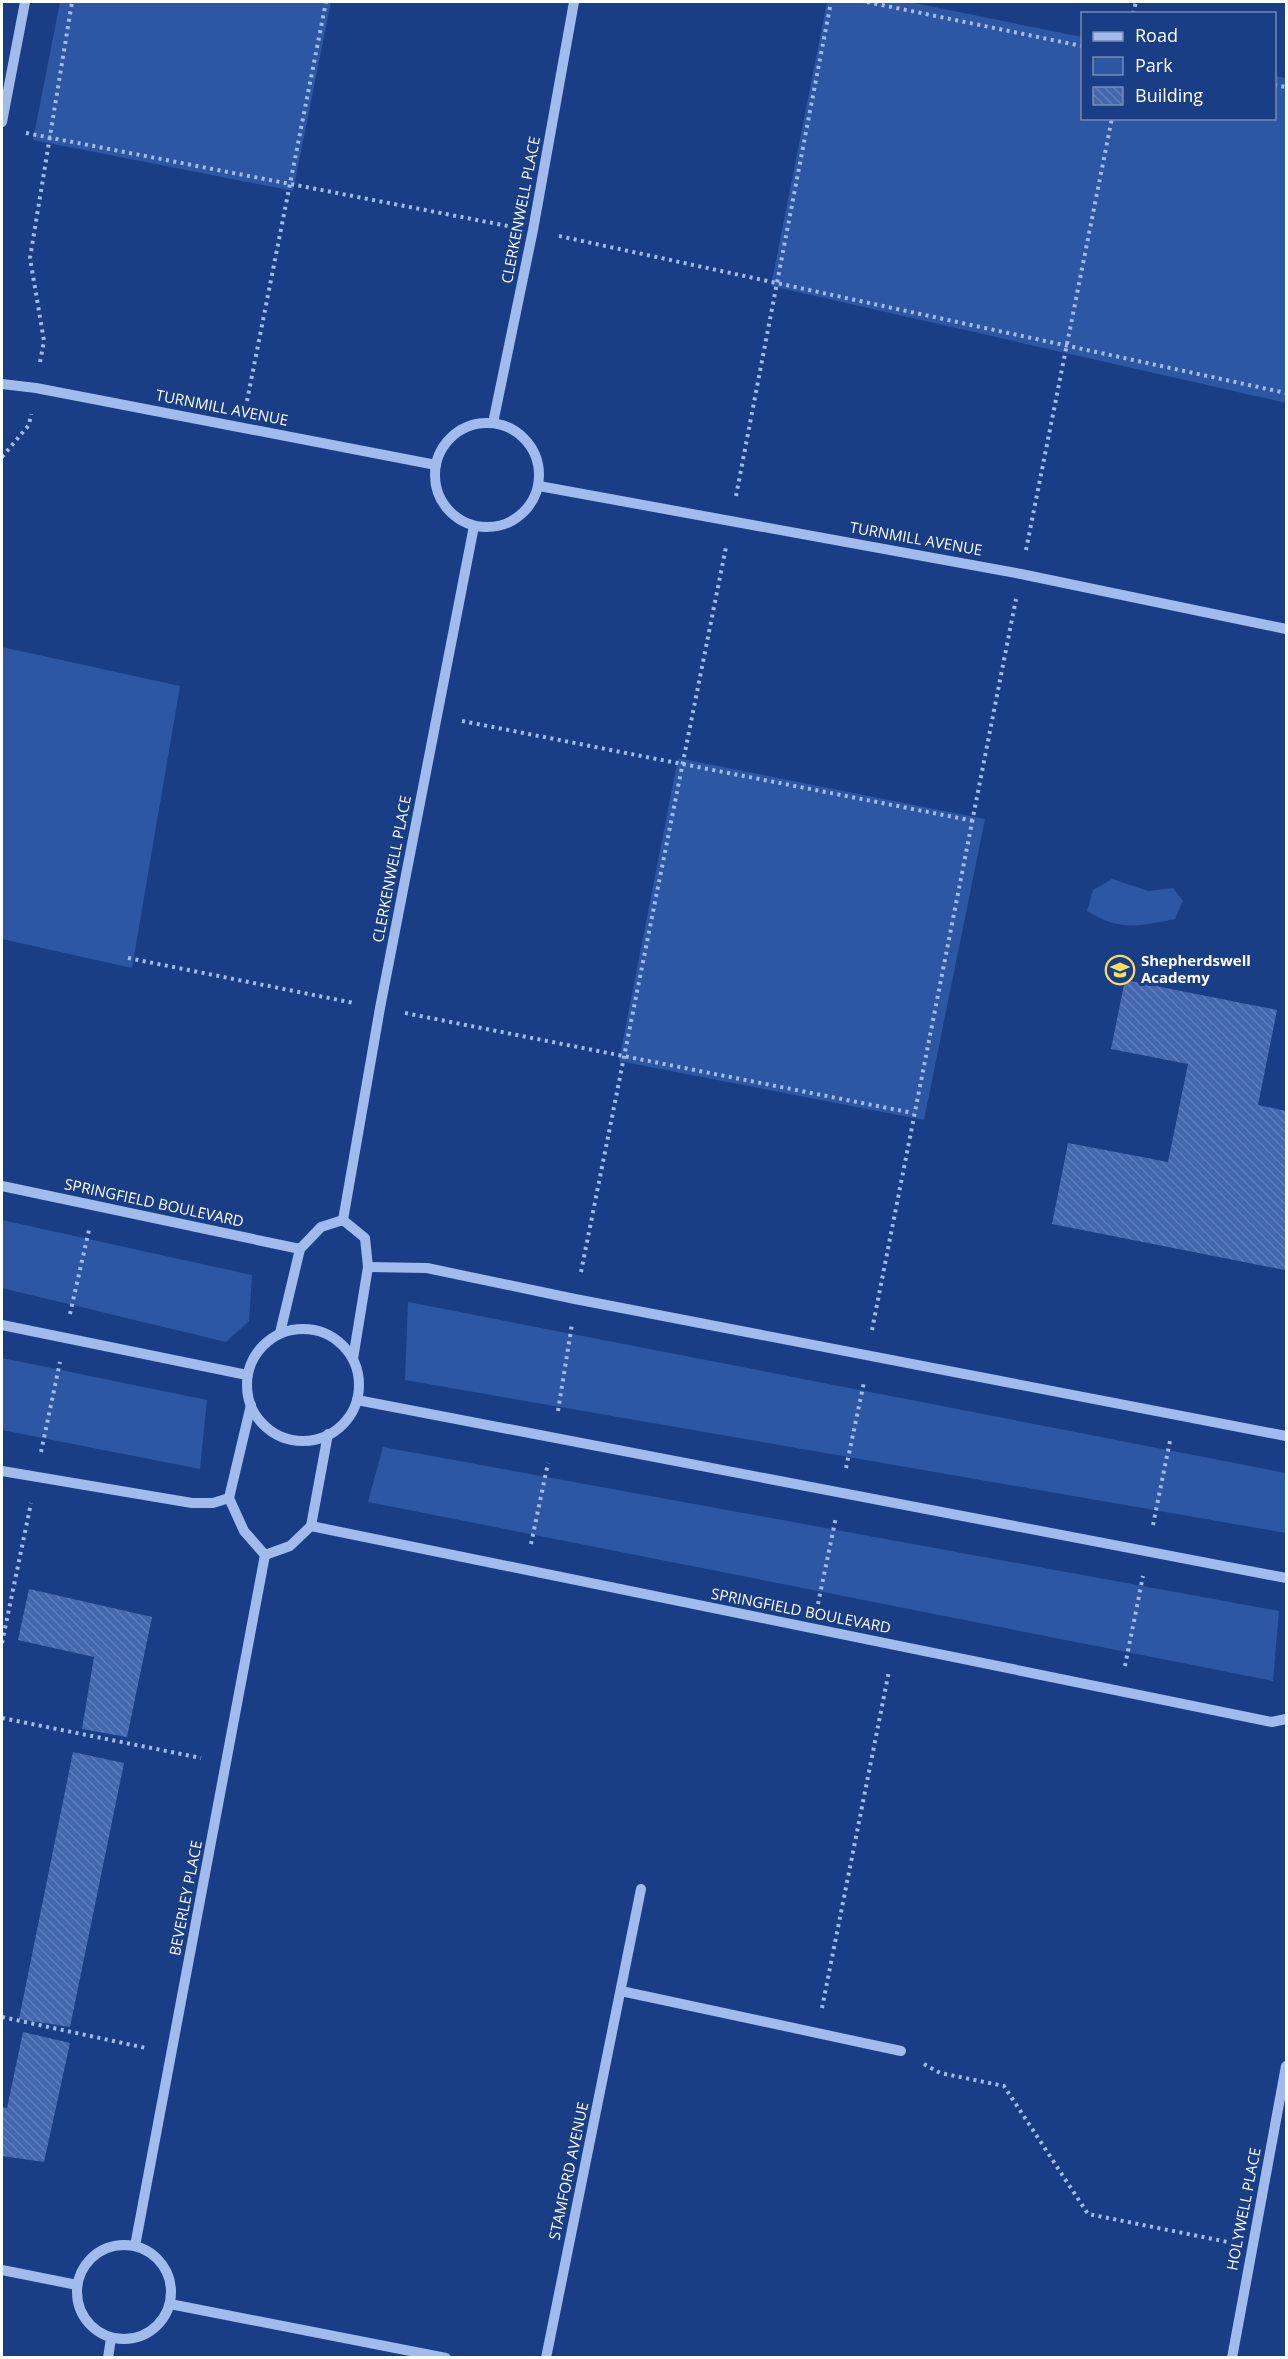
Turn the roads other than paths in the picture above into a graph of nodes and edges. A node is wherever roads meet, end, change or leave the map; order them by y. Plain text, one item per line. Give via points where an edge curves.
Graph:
1 (25, 2) edge
2 (574, 2) edge
3 (2, 122) edge
4 (2, 384) edge
5 (493, 423) junction
6 (436, 465) junction
7 (539, 486) junction
8 (474, 526) junction
9 (1287, 629) edge
10 (2, 1186) edge
11 (344, 1220) junction
12 (300, 1249) junction
13 (368, 1267) junction
14 (2, 1325) edge
15 (280, 1333) junction
16 (353, 1359) junction
17 (247, 1375) junction
18 (357, 1400) junction
19 (251, 1405) junction
20 (328, 1434) junction
21 (1287, 1437) edge
22 (2, 1471) edge
23 (229, 1498) junction
24 (310, 1526) junction
25 (265, 1555) junction
26 (1287, 1578) edge
27 (1287, 1719) edge
28 (641, 1889) dead end
29 (621, 1991) junction
30 (901, 2051) road end
31 (1287, 2066) edge
32 (135, 2246) junction
33 (2, 2270) edge
34 (77, 2285) junction
35 (170, 2304) junction
36 (111, 2338) junction
37 (108, 2358) edge
38 (446, 2358) edge
39 (546, 2358) edge
40 (1232, 2358) edge

1 - 3 street
2 - 5 street, CLERKENWELL PLACE
4 - 6 street, TURNMILL AVENUE
5 - 6 street via 478,423 450,437
5 - 7 street via 510,427 535,452 540,468
6 - 8 street via 437,491 443,503 451,513
7 - 8 street via 533,501 507,524
7 - 9 street, TURNMILL AVENUE via 1021,574
8 - 11 street, CLERKENWELL PLACE via 380,1008
10 - 12 street, SPRINGFIELD BOULEVARD
11 - 12 street via 321,1227
11 - 13 street via 365,1239
12 - 15 street
13 - 16 street
13 - 21 street via 427,1268
14 - 17 street
15 - 16 street via 296,1329 321,1332 343,1346
15 - 17 street via 253,1358
16 - 18 street via 358,1372
17 - 19 street
18 - 20 street via 341,1425
18 - 26 street
19 - 20 street via 260,1421 292,1440 311,1440
19 - 23 street
20 - 24 street
22 - 23 street via 192,1503
23 - 25 street via 244,1531
24 - 25 street via 290,1546
24 - 27 street, SPRINGFIELD BOULEVARD via 1272,1722
25 - 32 street, BEVERLEY PLACE
28 - 29 street, STAMFORD AVENUE
29 - 30 street
29 - 39 street, STAMFORD AVENUE
31 - 40 street, HOLYWELL PLACE
32 - 34 street via 105,2249 92,2258
32 - 35 street via 149,2252 168,2275
33 - 34 street
34 - 36 street via 81,2312 99,2332
35 - 36 street via 159,2323 141,2336
35 - 38 street
36 - 37 street

